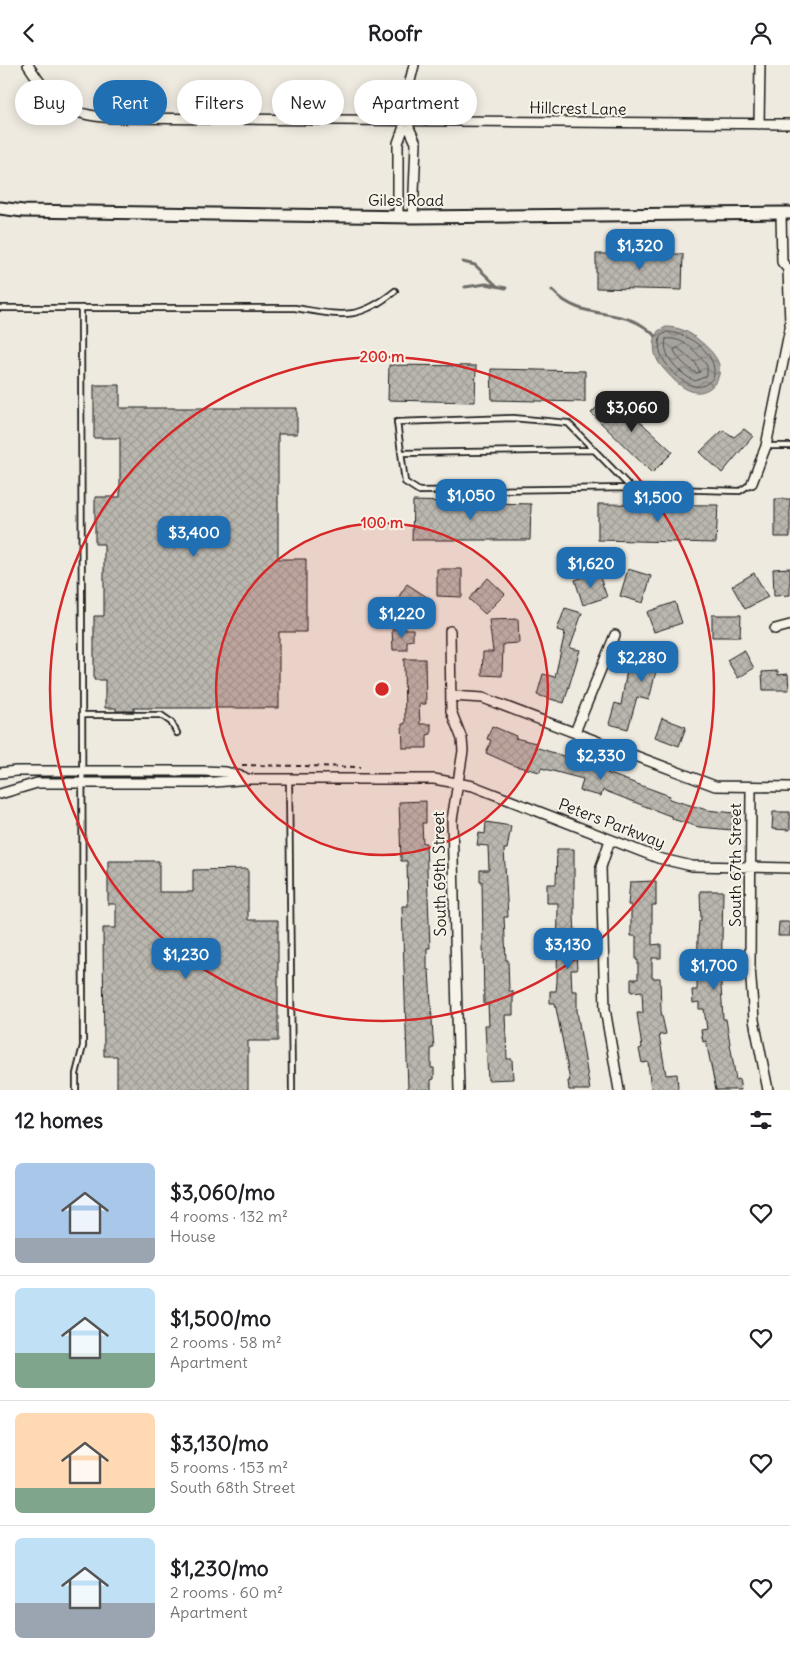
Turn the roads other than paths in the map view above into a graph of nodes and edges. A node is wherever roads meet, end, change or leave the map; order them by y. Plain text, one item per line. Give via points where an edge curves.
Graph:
1 (28, 65) edge
2 (414, 65) edge
3 (760, 65) edge
4 (410, 80) edge
5 (354, 120) edge
6 (477, 122) edge
7 (760, 124) junction
8 (790, 124) edge
9 (405, 125) edge
10 (408, 125) edge
11 (0, 208) edge
12 (23, 211) junction
13 (786, 213) edge
14 (0, 216) edge
15 (398, 217) junction
16 (413, 217) junction
17 (789, 268) edge
18 (395, 291) dead end
19 (0, 308) edge
20 (81, 308) junction
21 (790, 326) edge
22 (766, 446) junction
23 (790, 446) edge
24 (595, 450) junction
25 (401, 453) junction
26 (752, 483) joint
27 (631, 488) junction
28 (790, 625) edge
29 (775, 629) dead end
30 (450, 631) dead end
31 (615, 635) dead end
32 (451, 696) junction
33 (82, 715) junction
34 (575, 732) junction
35 (177, 733) dead end
36 (82, 771) junction
37 (0, 773) edge
38 (250, 779) junction
39 (289, 779) junction
40 (458, 782) junction
41 (82, 783) junction
42 (790, 787) edge
43 (751, 788) junction
44 (0, 794) edge
45 (610, 839) junction
46 (750, 868) junction
47 (790, 868) edge
48 (76, 1090) edge
49 (292, 1090) edge
50 (459, 1090) edge
51 (619, 1090) edge
52 (768, 1090) edge

1 - 5 street, Hillcrest Lane via 52,98 65,108 86,116
2 - 4 street
3 - 7 street
6 - 7 street, Hillcrest Lane
7 - 8 street, Hillcrest Lane
9 - 15 street via 398,143
10 - 16 street via 416,143
11 - 12 street, Giles Road
12 - 14 street, Giles Road
12 - 15 street, Giles Road
13 - 16 street, Giles Road
13 - 17 street via 782,262
15 - 16 street, Giles Road
17 - 21 street
18 - 20 lane via 378,305 343,315 295,308
19 - 20 lane
20 - 33 lane
21 - 22 street
22 - 23 lane
22 - 26 street
24 - 25 lane
24 - 25 lane via 568,423 513,418 397,422
24 - 27 lane
25 - 27 lane via 405,482 419,491
26 - 27 lane via 740,491
28 - 29 street
30 - 32 street, South 69th Street
31 - 34 street
32 - 34 street via 483,698
32 - 40 street, South 69th Street via 451,711 463,751
33 - 35 lane via 161,715 171,722
33 - 36 lane
34 - 43 street via 715,786
36 - 37 street
36 - 38 street via 218,772
36 - 41 lane
38 - 39 street, Peters Parkway
38 - 41 street via 203,783
39 - 40 street, Peters Parkway via 434,779
39 - 49 lane
40 - 45 street, Peters Parkway
40 - 50 street, South 69th Street via 452,820
41 - 44 street via 37,783
41 - 48 lane via 84,1046 76,1074
42 - 43 street
43 - 46 street, South 67th Street
45 - 46 street, Peters Parkway via 658,858 692,866
45 - 51 street via 601,867 605,1009
46 - 47 street, Peters Parkway
46 - 52 street, South 67th Street via 750,967 754,1020

